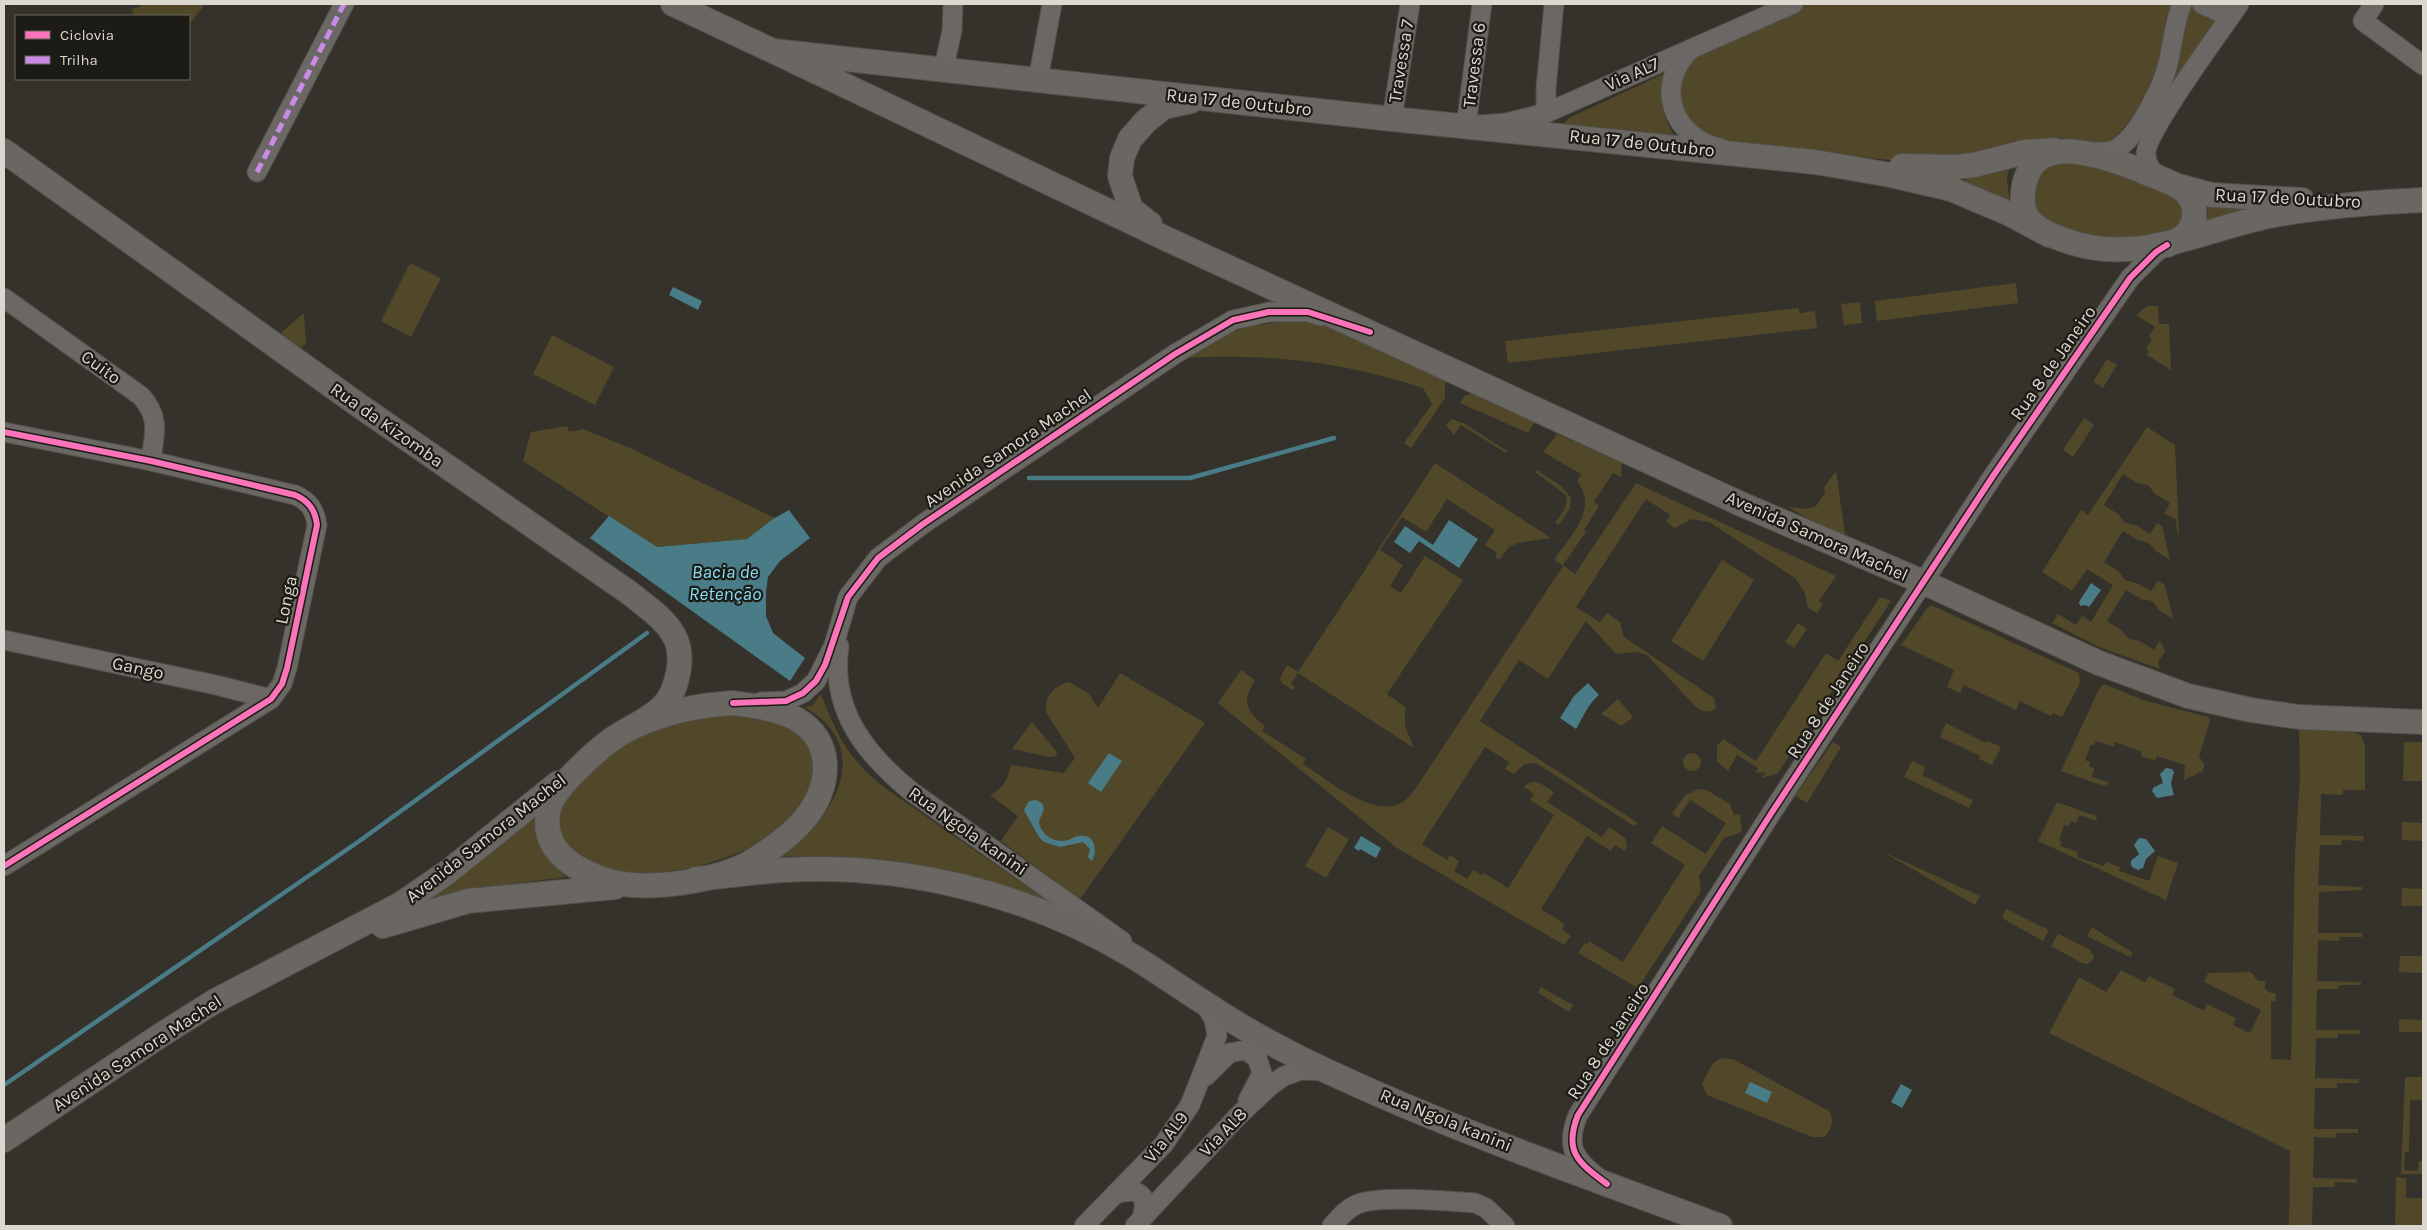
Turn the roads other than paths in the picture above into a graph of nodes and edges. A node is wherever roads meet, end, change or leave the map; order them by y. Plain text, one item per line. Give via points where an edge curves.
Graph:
1 (344, 4) edge
2 (673, 4) edge
3 (953, 4) edge
4 (1052, 4) edge
5 (1410, 4) edge
6 (1482, 4) edge
7 (1554, 4) edge
8 (1793, 4) edge
9 (2182, 4) edge
10 (2202, 4) edge
11 (2239, 4) edge
12 (2374, 4) edge
13 (1694, 46) junction
14 (774, 51) junction
15 (2423, 65) edge
16 (944, 71) junction
17 (1038, 80) junction
18 (1207, 98) junction
19 (1546, 113) junction
20 (1392, 119) junction
21 (1466, 126) junction
22 (4, 151) edge
23 (2080, 151) junction
24 (1738, 152) junction
25 (1815, 162) junction
26 (257, 172) dead end
27 (2168, 182) junction
28 (2423, 200) edge
29 (2379, 202) junction
30 (2049, 235) junction
31 (1169, 240) junction
32 (2167, 245) junction
33 (4, 298) edge
34 (1370, 332) junction
35 (4, 432) edge
36 (151, 461) junction
37 (1922, 582) junction
38 (842, 618) junction
39 (4, 640) edge
40 (271, 699) junction
41 (733, 703) junction
42 (2423, 722) edge
43 (631, 728) junction
44 (590, 756) junction
45 (4, 866) edge
46 (696, 879) junction
47 (639, 886) junction
48 (273, 973) junction
49 (1194, 996) junction
50 (1328, 1072) junction
51 (1198, 1084) junction
52 (1238, 1116) junction
53 (4, 1140) edge
54 (1607, 1184) junction
55 (1115, 1194) junction
56 (1138, 1223) edge
57 (1084, 1226) edge
58 (1332, 1226) edge
59 (1505, 1226) edge
60 (1720, 1226) edge

1 - 26 street
2 - 14 main road, Rua 17 de Outubro
3 - 16 street via 952,31
4 - 17 street
5 - 20 street, Travessa 7
6 - 21 street, Travessa 6
7 - 19 street
8 - 13 street, Via AL7
9 - 23 street via 2164,76 2135,130 2114,150
10 - 11 street via 2217,11
11 - 27 street via 2150,140 2145,154 2148,166
12 - 15 street via 2363,21
13 - 19 street, Via AL7
13 - 24 street via 1681,60 1672,81 1673,110 1682,125 1702,142
14 - 16 main road, Rua 17 de Outubro
14 - 31 main road, Avenida Samora Machel
16 - 17 main road, Rua 17 de Outubro
17 - 18 main road, Rua 17 de Outubro
18 - 20 main road, Rua 17 de Outubro
18 - 31 main road via 1164,107 1130,139 1122,158 1120,176 1131,209
19 - 21 street, Via AL7 via 1506,123
20 - 21 main road, Rua 17 de Outubro
21 - 24 main road, Rua 17 de Outubro
22 - 43 main road, Rua da Kizomba via 657,615 676,640 679,659 676,682 670,697 660,708
23 - 25 main road, Rua 17 de Outubro via 2025,152 1974,165 1937,168
23 - 27 main road via 2115,160
23 - 30 main road via 2055,152 2040,158 2025,178 2022,192 2027,218
24 - 25 main road, Rua 17 de Outubro
25 - 30 main road, Rua 17 de Outubro via 1951,189
27 - 29 main road, Rua 17 de Outubro via 2212,195
27 - 32 main road via 2190,197 2195,216 2186,234
28 - 29 main road, Rua 17 de Outubro
29 - 32 main road, Rua 17 de Outubro via 2266,216
30 - 32 main road, Rua 17 de Outubro via 2106,250
31 - 34 main road, Avenida Samora Machel
32 - 37 street, Rua 8 de Janeiro via 2130,278
33 - 36 street, Cuito via 141,396 152,408 155,422
34 - 37 main road, Avenida Samora Machel via 1741,504
34 - 38 street, Avenida Samora Machel via 1308,312 1269,312 1233,320 1175,354 923,524 878,558 848,597
35 - 36 street, Longa
36 - 40 street, Longa via 295,495 305,499 316,516 317,525 287,668 282,684
37 - 42 main road, Avenida Samora Machel via 2099,664 2188,696 2299,717
37 - 54 street, Rua 8 de Janeiro via 1578,1115 1571,1147 1583,1165
38 - 41 street, Avenida Samora Machel via 825,665 816,681 803,693 786,701
38 - 49 street, Rua Ngola kanini via 838,682 843,705 854,729 889,774 1131,947
39 - 40 street, Gango
40 - 45 street, Longa
41 - 43 main road via 675,710
41 - 46 main road via 789,715 807,727 822,744 825,763 822,788 810,812 769,850 748,864
43 - 44 main road
44 - 47 main road via 551,804 547,822 553,846 571,865 592,876
44 - 48 main road, Avenida Samora Machel via 449,871 401,904
46 - 47 main road, Avenida Samora Machel
46 - 49 main road, Rua Ngola kanini via 784,870 830,870 875,872 946,883 1045,913 1128,953
47 - 48 main road, Avenida Samora Machel via 503,896 443,907 394,921
48 - 53 main road, Avenida Samora Machel via 161,1034
49 - 50 main road, Rua Ngola kanini via 1248,1030
49 - 51 street, Via AL9 via 1214,1019 1217,1036
50 - 52 street, Via AL8 via 1301,1070 1284,1076
50 - 54 main road, Rua Ngola kanini
51 - 52 street via 1229,1053 1246,1050 1257,1058 1262,1073
51 - 55 street, Via AL9 via 1177,1127
52 - 56 street, Via AL8
54 - 60 main road, Rua Ngola kanini
55 - 56 street via 1130,1190 1144,1199 1146,1207
55 - 57 street, Via AL9
58 - 59 street via 1357,1204 1373,1200 1475,1203 1486,1208

